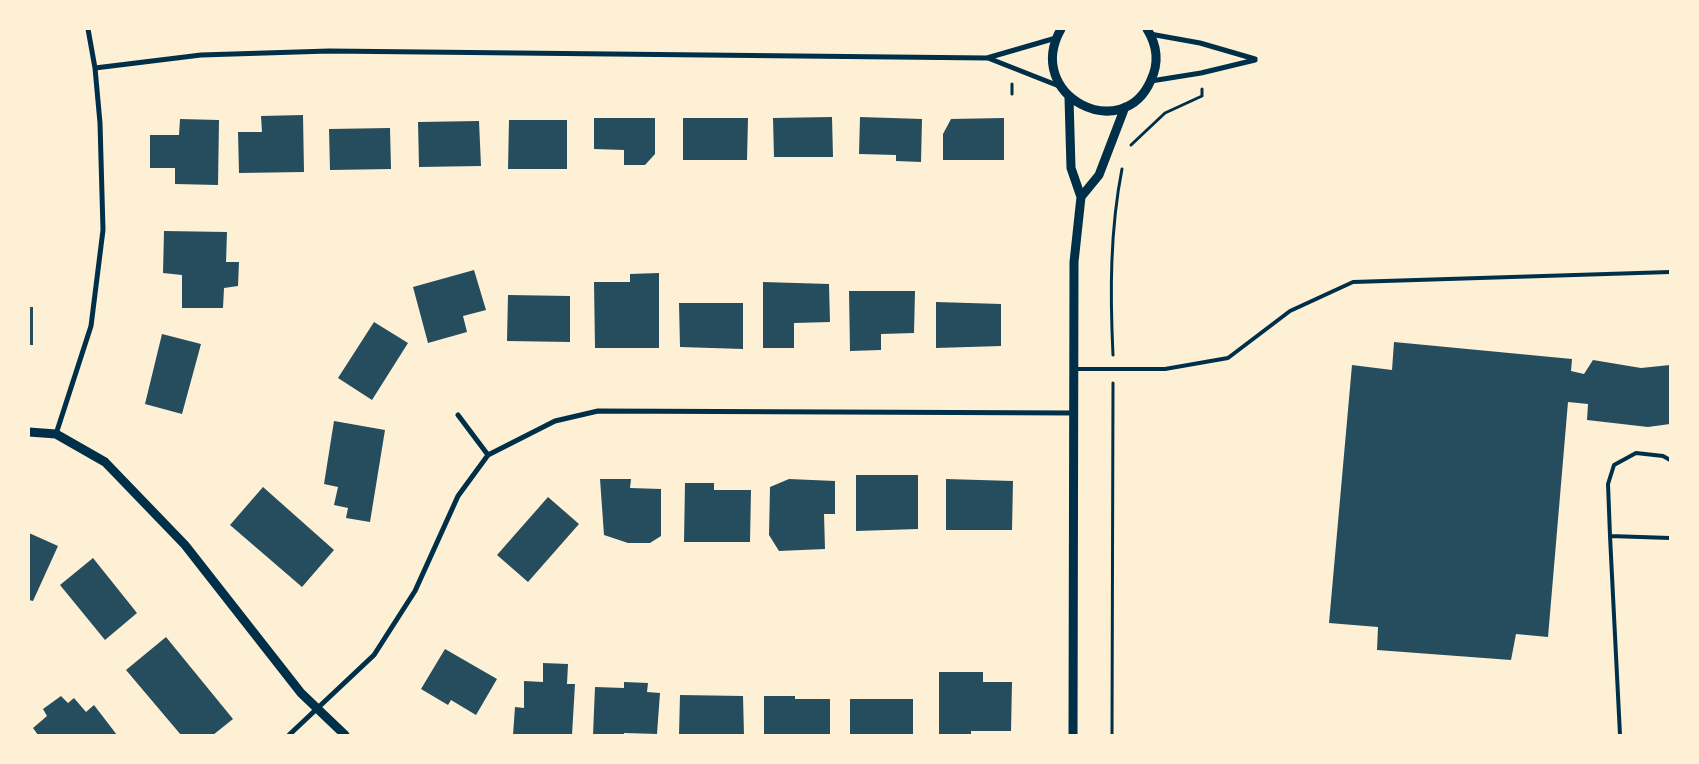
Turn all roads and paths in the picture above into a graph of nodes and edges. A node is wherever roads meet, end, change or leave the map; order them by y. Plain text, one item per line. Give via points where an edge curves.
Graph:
1 (88, 29) edge
2 (1061, 29) edge
3 (1149, 32) edge
4 (1056, 38) junction
5 (988, 58) junction
6 (95, 68) junction
7 (1151, 81) junction
8 (1012, 84) dead end
9 (1060, 86) junction
10 (1012, 94) dead end
11 (1069, 98) junction
12 (1125, 107) junction
13 (1081, 197) junction
14 (1670, 272) edge
15 (1074, 369) junction
16 (1074, 413) junction
17 (458, 416) dead end
18 (29, 432) edge
19 (56, 434) junction
20 (488, 454) junction
21 (1670, 460) edge
22 (1610, 536) junction
23 (1670, 538) edge
24 (317, 709) junction
25 (289, 735) edge
26 (346, 735) edge
27 (1073, 735) edge
28 (1620, 735) edge

1 - 6 street
2 - 4 street
3 - 7 street via 1157,57
3 - 7 street via 1255,60 1201,74
4 - 5 street
4 - 9 street via 1052,57
5 - 6 street via 329,51 200,56
5 - 9 street
6 - 19 street via 103,230 91,326
7 - 12 street via 1138,98
8 - 10 path
9 - 11 street
11 - 12 street via 1095,110 1111,111
11 - 13 street via 1071,168
12 - 13 street via 1099,175
13 - 15 street via 1074,262
14 - 15 lane via 1353,282 1290,311 1228,358 1166,369
15 - 16 street
16 - 20 street via 598,411 555,422
16 - 27 street
17 - 20 street
18 - 19 street
19 - 24 street via 105,462 178,538
20 - 24 street via 458,496 415,591 374,655
21 - 22 lane via 1664,456 1636,453 1614,465 1608,484
22 - 23 lane
22 - 28 lane
24 - 25 street
24 - 26 street

